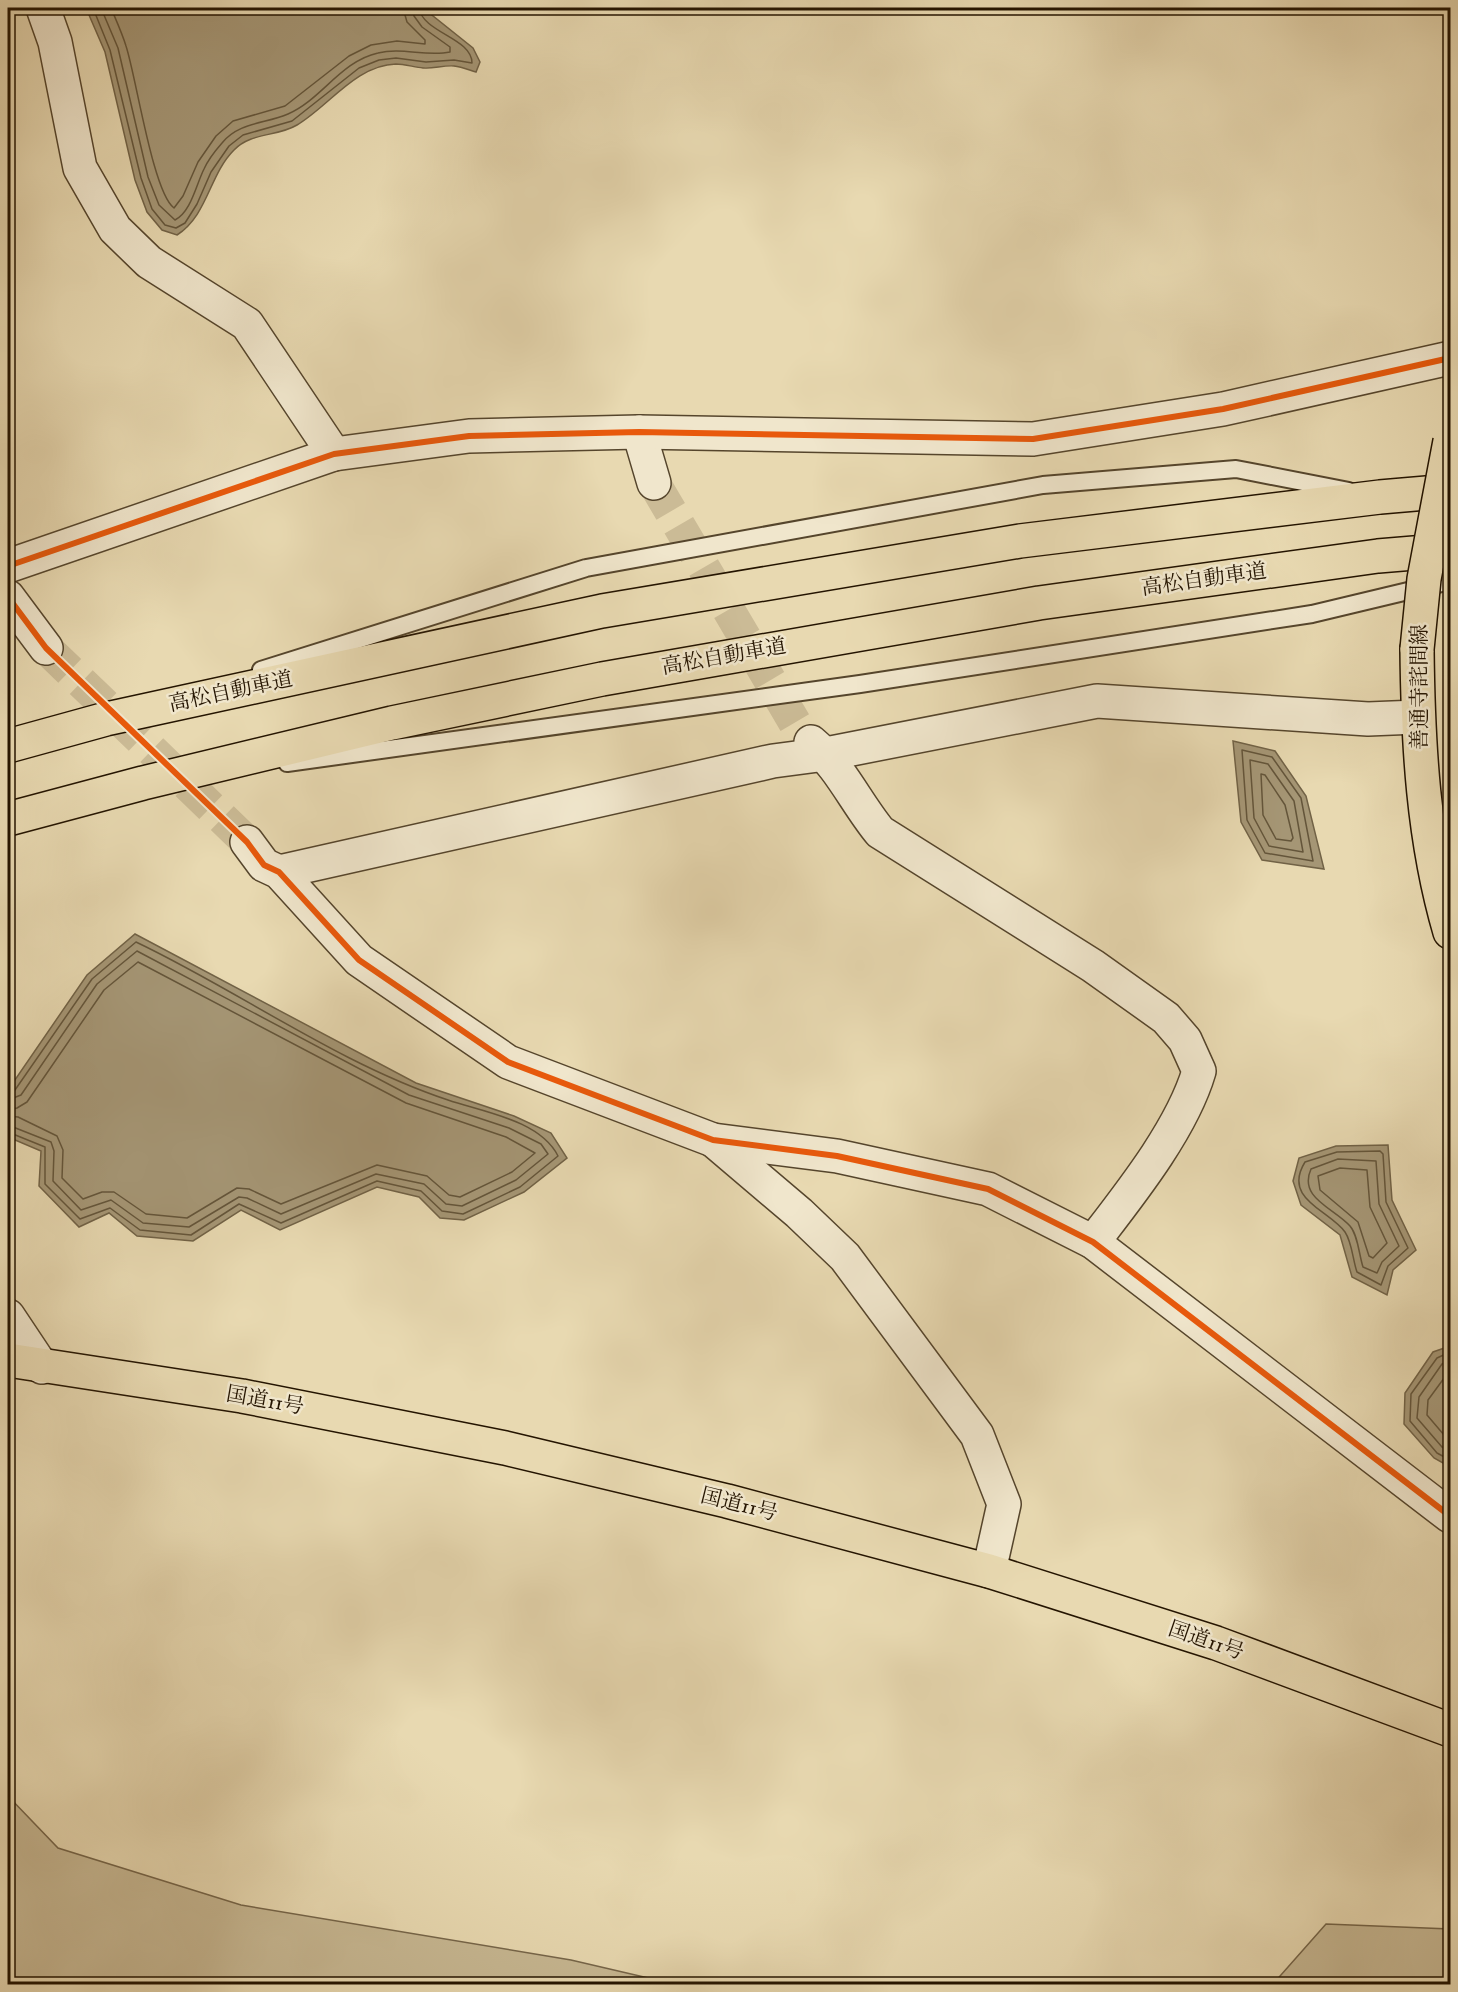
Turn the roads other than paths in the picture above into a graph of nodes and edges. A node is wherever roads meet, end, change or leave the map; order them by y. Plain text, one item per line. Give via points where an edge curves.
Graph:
1 (43, 8) edge
2 (1450, 358) edge
3 (639, 432) junction
4 (1450, 441) edge
5 (334, 454) junction
6 (654, 483) tunnel mouth
7 (1450, 491) edge
8 (1380, 497) junction
9 (1450, 550) edge
10 (8, 566) edge
11 (1450, 581) edge
12 (8, 597) edge
13 (46, 648) tunnel mouth
14 (1417, 717) junction
15 (106, 719) junction
16 (814, 745) junction
17 (8, 746) edge
18 (143, 783) junction
19 (8, 819) edge
20 (247, 842) tunnel mouth
21 (279, 872) junction
22 (1450, 932) edge
23 (713, 1140) junction
24 (1094, 1242) junction
25 (8, 1316) edge
26 (8, 1360) edge
27 (42, 1367) junction
28 (1450, 1516) edge
29 (989, 1571) junction
30 (1450, 1730) edge

1 - 5 street via 55,42 80,168 115,229 149,262 247,324
2 - 3 street via 1223,409 1033,439
3 - 5 street via 469,436
3 - 6 street
4 - 14 main road, 善通寺詫間線, bridge via 1427,557 1416,649
5 - 10 street
7 - 8 main road, 高松自動車道
8 - 15 main road, 高松自動車道 via 1020,542 602,611
8 - 15 lane via 1236,469 1042,485 586,568
9 - 18 main road, 高松自動車道 via 1378,556 1039,603 614,676 392,723
11 - 18 lane via 1312,614 871,682
12 - 13 street
14 - 16 street via 1368,719 1097,701
14 - 22 main road, 善通寺詫間線 via 1424,812
15 - 17 main road, 高松自動車道
16 - 21 street via 773,761
16 - 24 street via 880,832 1093,966 1166,1018 1185,1040 1199,1071 1192,1095 1135,1187
18 - 19 main road, 高松自動車道
20 - 21 street via 264,865
21 - 23 street via 359,960 508,1062
23 - 24 street via 837,1156 988,1189
23 - 29 street via 845,1257 977,1435 1004,1504
24 - 28 street
25 - 27 street
26 - 27 main road, 国道11号
27 - 29 main road, 国道11号 via 242,1396 505,1448 727,1501
29 - 30 main road, 国道11号 via 1216,1643

